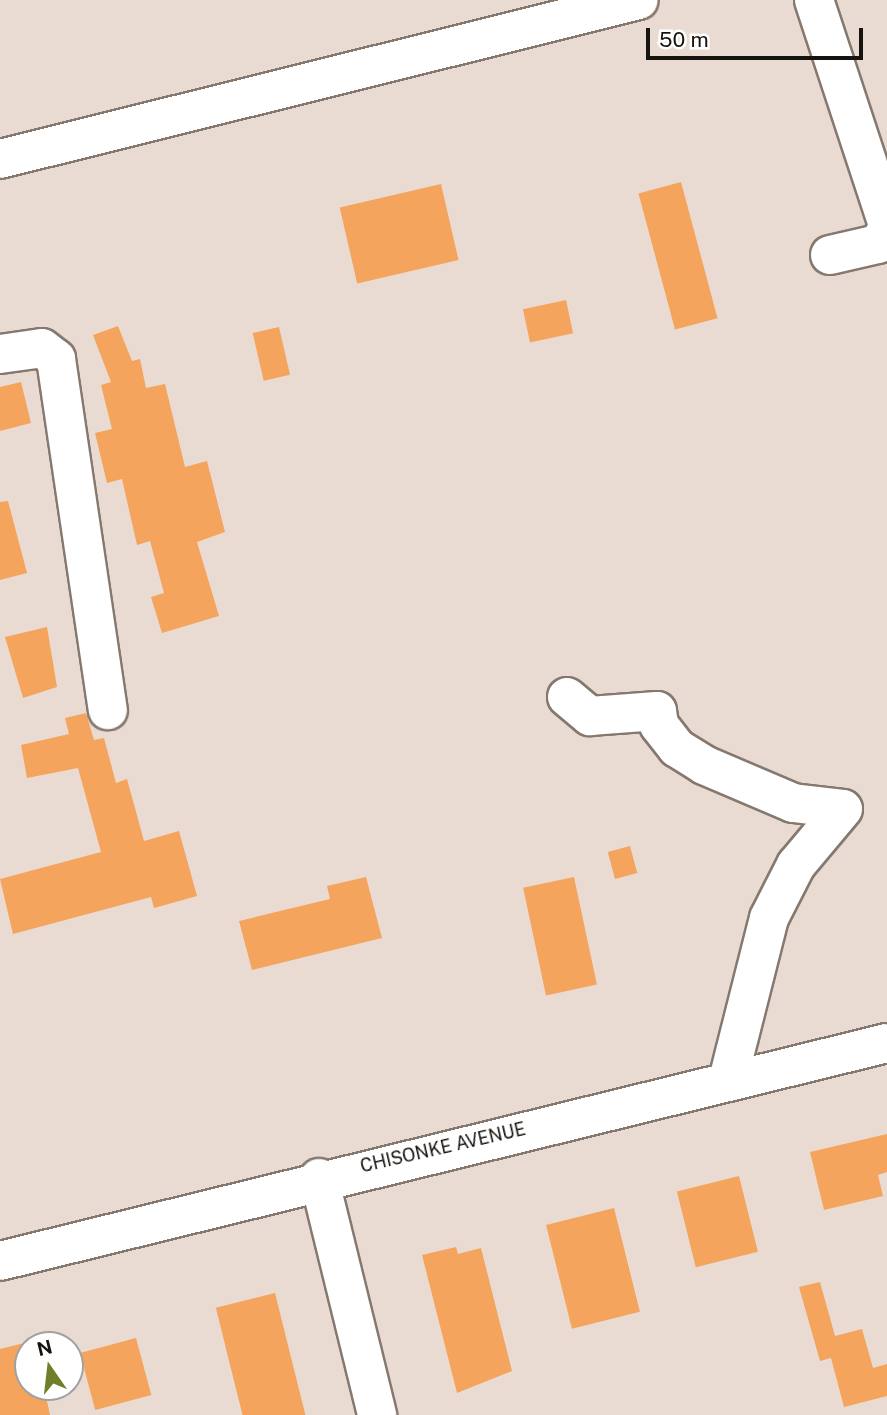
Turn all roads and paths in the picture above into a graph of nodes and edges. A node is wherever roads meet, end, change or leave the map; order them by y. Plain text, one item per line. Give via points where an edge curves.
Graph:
1 (639, 0) edge
2 (814, 0) edge
3 (0, 159) edge
4 (887, 222) edge
5 (887, 230) edge
6 (830, 255) dead end
7 (0, 354) edge
8 (567, 697) dead end
9 (108, 710) dead end
10 (887, 1042) edge
11 (728, 1080) junction
12 (319, 1178) junction
13 (0, 1261) edge
14 (377, 1415) edge

1 - 3 street
2 - 4 street
5 - 6 street via 877,244
7 - 9 street via 42,348 56,359
8 - 11 street via 590,716 657,711 659,725 677,748 704,765 793,803 843,809 796,865 769,918
10 - 11 street, CHISONKE AVENUE
11 - 12 street, CHISONKE AVENUE
12 - 13 street, CHISONKE AVENUE
12 - 14 street

